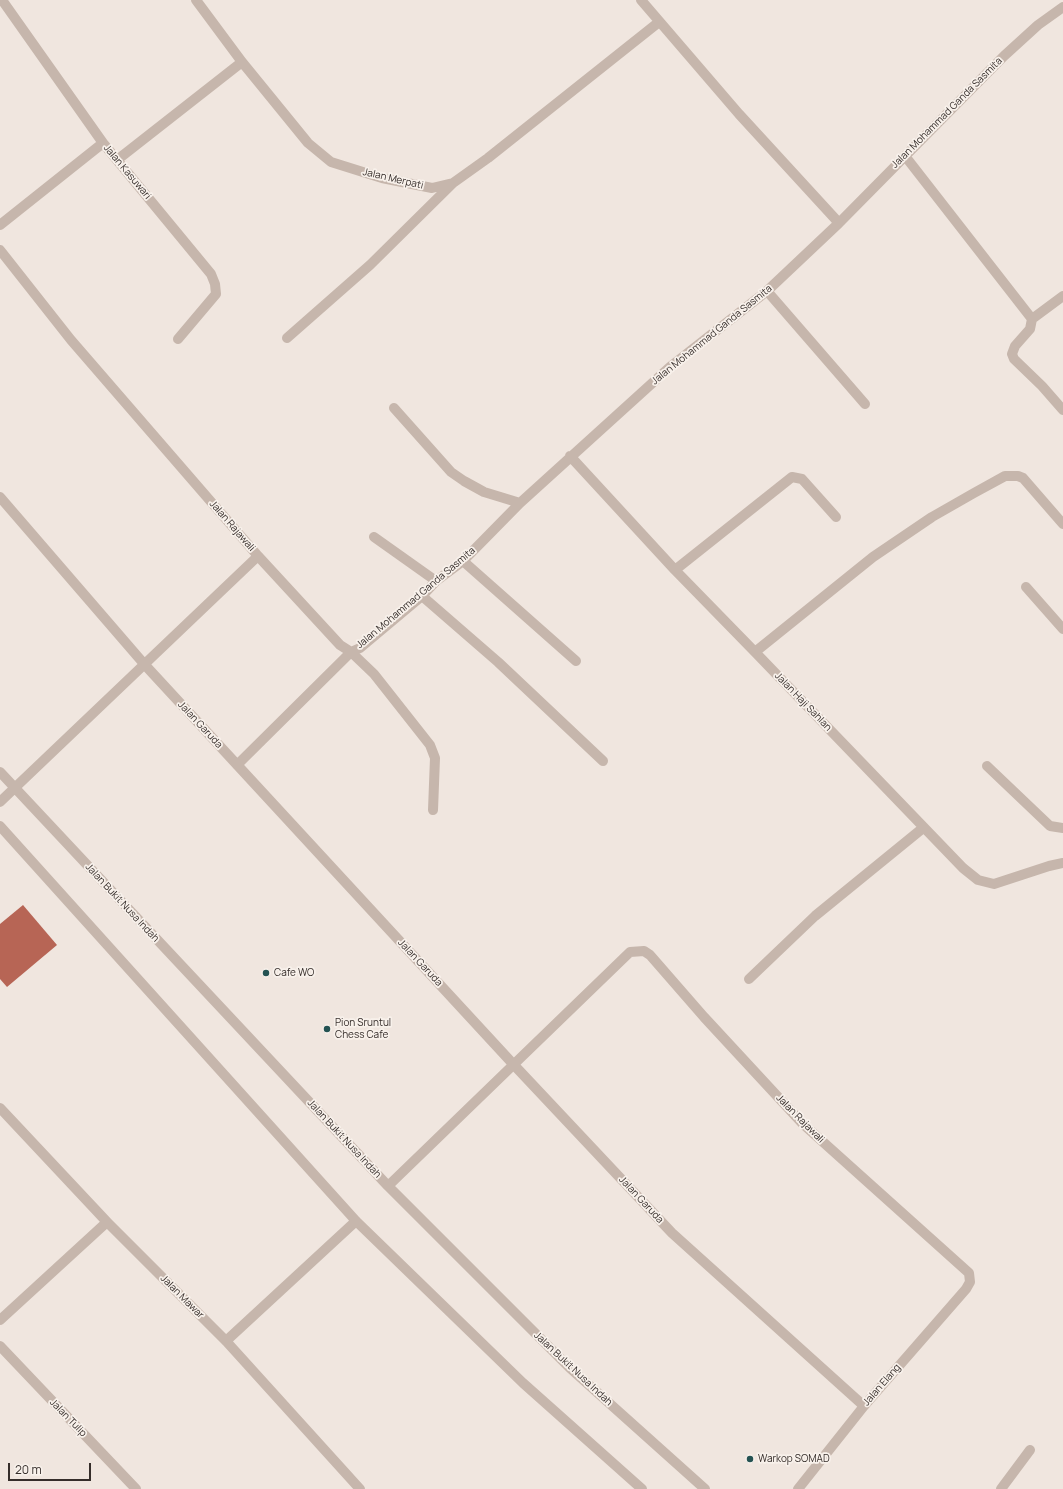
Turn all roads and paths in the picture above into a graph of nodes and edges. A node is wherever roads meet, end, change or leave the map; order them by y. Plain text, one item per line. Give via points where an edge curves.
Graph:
1 (2, 0) edge
2 (196, 0) edge
3 (641, 0) edge
4 (1063, 7) edge
5 (659, 22) junction
6 (242, 62) junction
7 (103, 143) junction
8 (905, 156) junction
9 (118, 160) junction
10 (452, 183) junction
11 (839, 223) junction
12 (0, 226) edge
13 (0, 250) edge
14 (767, 291) junction
15 (1063, 296) edge
16 (1032, 319) junction
17 (287, 338) dead end
18 (178, 339) dead end
19 (865, 404) dead end
20 (394, 408) dead end
21 (1063, 410) edge
22 (570, 456) junction
23 (0, 497) edge
24 (520, 503) junction
25 (836, 517) dead end
26 (1063, 524) edge
27 (374, 537) dead end
28 (258, 556) junction
29 (463, 561) junction
30 (675, 570) junction
31 (436, 581) junction
32 (1026, 587) dead end
33 (422, 596) junction
34 (1063, 629) edge
35 (351, 652) junction
36 (755, 652) junction
37 (576, 661) dead end
38 (145, 665) junction
39 (603, 760) dead end
40 (237, 766) junction
41 (987, 766) dead end
42 (0, 772) edge
43 (15, 788) junction
44 (0, 802) edge
45 (433, 810) dead end
46 (0, 826) edge
47 (923, 828) junction
48 (1063, 828) edge
49 (1063, 863) edge
50 (749, 979) dead end
51 (514, 1065) junction
52 (0, 1108) edge
53 (388, 1186) junction
54 (356, 1221) junction
55 (107, 1222) junction
56 (970, 1282) joint
57 (0, 1320) edge
58 (226, 1341) junction
59 (0, 1346) edge
60 (864, 1406) junction
61 (1030, 1450) dead end
62 (353, 1487) edge
63 (136, 1489) edge
64 (642, 1489) edge
65 (705, 1489) edge
66 (798, 1489) edge
67 (1001, 1489) edge

1 - 7 street, Jalan Kasuwari
2 - 6 street, Jalan Merpati
3 - 5 street
4 - 8 street, Jalan Mohammad Ganda Sasmita via 1038,25 1004,56
5 - 10 street, Jalan Merpati via 488,158
5 - 11 street
6 - 9 street
6 - 10 street, Jalan Merpati via 308,144 331,162 382,178 432,188
7 - 9 street, Jalan Kasuwari
7 - 12 street
8 - 11 street, Jalan Mohammad Ganda Sasmita
8 - 16 street
9 - 18 street, Jalan Kasuwari via 212,274 216,294
10 - 17 street via 370,266
11 - 14 street, Jalan Mohammad Ganda Sasmita
13 - 28 street, Jalan Rajawali via 71,340
14 - 19 street
14 - 22 street, Jalan Mohammad Ganda Sasmita via 670,367
15 - 16 street
16 - 21 street via 1030,329 1015,346 1012,354
20 - 24 street via 451,472 484,492
22 - 24 street, Jalan Mohammad Ganda Sasmita
22 - 30 street, Jalan Haji Sahlan
23 - 38 street, Jalan Garuda
24 - 29 street, Jalan Mohammad Ganda Sasmita
25 - 30 street via 802,479 792,477
26 - 36 street via 1024,478 1005,476 932,517 873,557
27 - 31 street
28 - 35 street, Jalan Rajawali via 340,644
28 - 38 street
29 - 31 street, Jalan Mohammad Ganda Sasmita
29 - 37 street
30 - 36 street, Jalan Haji Sahlan
31 - 33 street, Jalan Mohammad Ganda Sasmita
32 - 34 street
33 - 35 street, Jalan Mohammad Ganda Sasmita via 360,648
33 - 39 street via 498,662
35 - 40 street, Jalan Mohammad Ganda Sasmita
35 - 45 street, Jalan Rajawali via 374,674 430,745 435,758
36 - 47 street, Jalan Haji Sahlan
38 - 40 street, Jalan Garuda
38 - 43 street
40 - 51 street, Jalan Garuda
41 - 48 street via 1050,826
42 - 43 street, Jalan Bukit Nusa Indah
43 - 44 street
43 - 53 street, Jalan Bukit Nusa Indah
46 - 54 street
47 - 49 street, Jalan Haji Sahlan via 978,880 994,884
47 - 50 street via 815,916
51 - 53 street
51 - 56 street, Jalan Rajawali via 630,952 644,951 803,1124 964,1268 969,1273
51 - 60 street, Jalan Garuda via 672,1233
52 - 55 street, Jalan Mawar
53 - 65 street, Jalan Bukit Nusa Indah via 570,1368
54 - 58 street
54 - 64 street via 523,1383
55 - 57 street
55 - 58 street, Jalan Mawar
56 - 60 street, Jalan Elang
58 - 62 street, Jalan Mawar
59 - 63 street, Jalan Tulip
60 - 66 street, Jalan Elang
61 - 67 street

